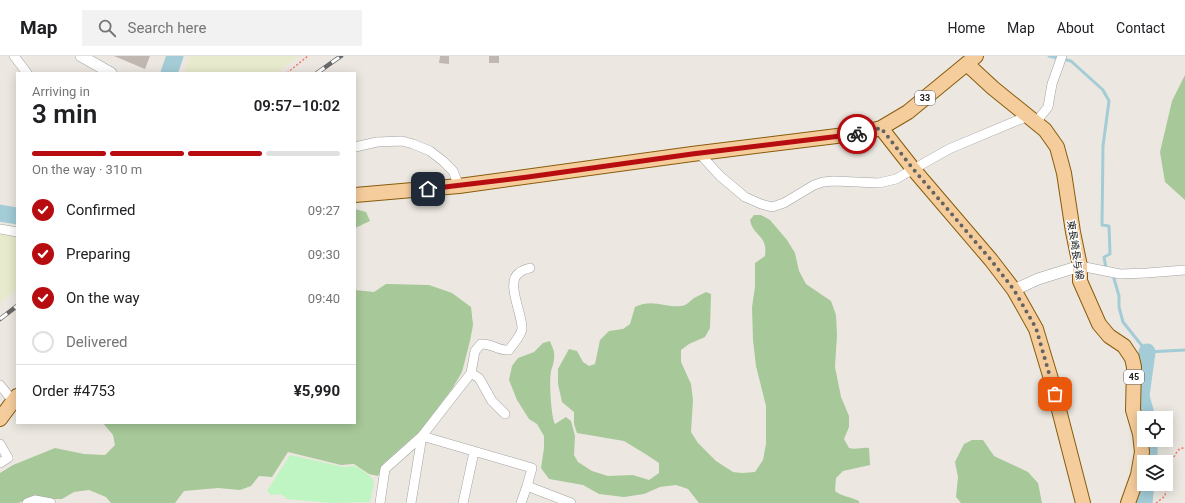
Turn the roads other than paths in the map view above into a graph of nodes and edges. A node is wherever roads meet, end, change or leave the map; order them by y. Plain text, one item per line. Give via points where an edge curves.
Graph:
1 (14, 56) edge
2 (82, 56) edge
3 (1062, 56) edge
4 (973, 59) edge
5 (26, 72) edge
6 (109, 72) edge
7 (1032, 119) junction
8 (881, 128) junction
9 (356, 147) edge
10 (699, 153) junction
11 (914, 170) junction
12 (458, 186) junction
13 (356, 195) edge
14 (0, 228) edge
15 (16, 232) edge
16 (1080, 266) junction
17 (530, 268) dead end
18 (1185, 270) edge
19 (1014, 290) junction
20 (471, 374) junction
21 (0, 385) edge
22 (15, 399) edge
23 (505, 414) dead end
24 (0, 419) edge
25 (422, 436) junction
26 (0, 444) edge
27 (474, 452) junction
28 (0, 463) edge
29 (527, 486) junction
30 (33, 502) edge
31 (51, 503) edge
32 (380, 503) edge
33 (411, 503) edge
34 (463, 503) edge
35 (521, 503) edge
36 (571, 503) edge
37 (1083, 503) edge
38 (1130, 503) edge

1 - 5 street
2 - 6 street
3 - 7 street via 1052,84 1048,106
4 - 7 main road, 東長崎長与線 / 45
4 - 8 main road, 33 via 908,112
7 - 11 street via 948,150
7 - 16 main road, 東長崎長与線 / 45 via 1045,130 1057,147
8 - 10 main road, 33 via 861,133
8 - 11 main road
9 - 12 street via 377,142 402,141 430,150 452,170
10 - 11 street via 720,176 745,197 772,206 784,203 823,182 879,183 896,179
10 - 12 main road, 33
11 - 19 main road
12 - 13 main road, 33
14 - 15 street
16 - 18 street via 1120,274
16 - 19 street via 1038,279
16 - 38 main road, 東長崎長与線 / 45 via 1080,281 1099,324 1109,336 1124,346 1132,358 1134,367 1134,410 1142,452
17 - 20 street via 517,273 514,279 514,296 521,316 522,330 508,350 487,343 480,344 475,351
19 - 37 main road via 1036,328
20 - 23 street via 479,378 492,401
20 - 25 street
21 - 22 street
22 - 24 main road
25 - 27 street
25 - 32 street via 385,469
25 - 33 street
26 - 28 street via 8,458
27 - 29 street via 532,468
27 - 34 street
29 - 35 street
29 - 36 street
30 - 31 street

